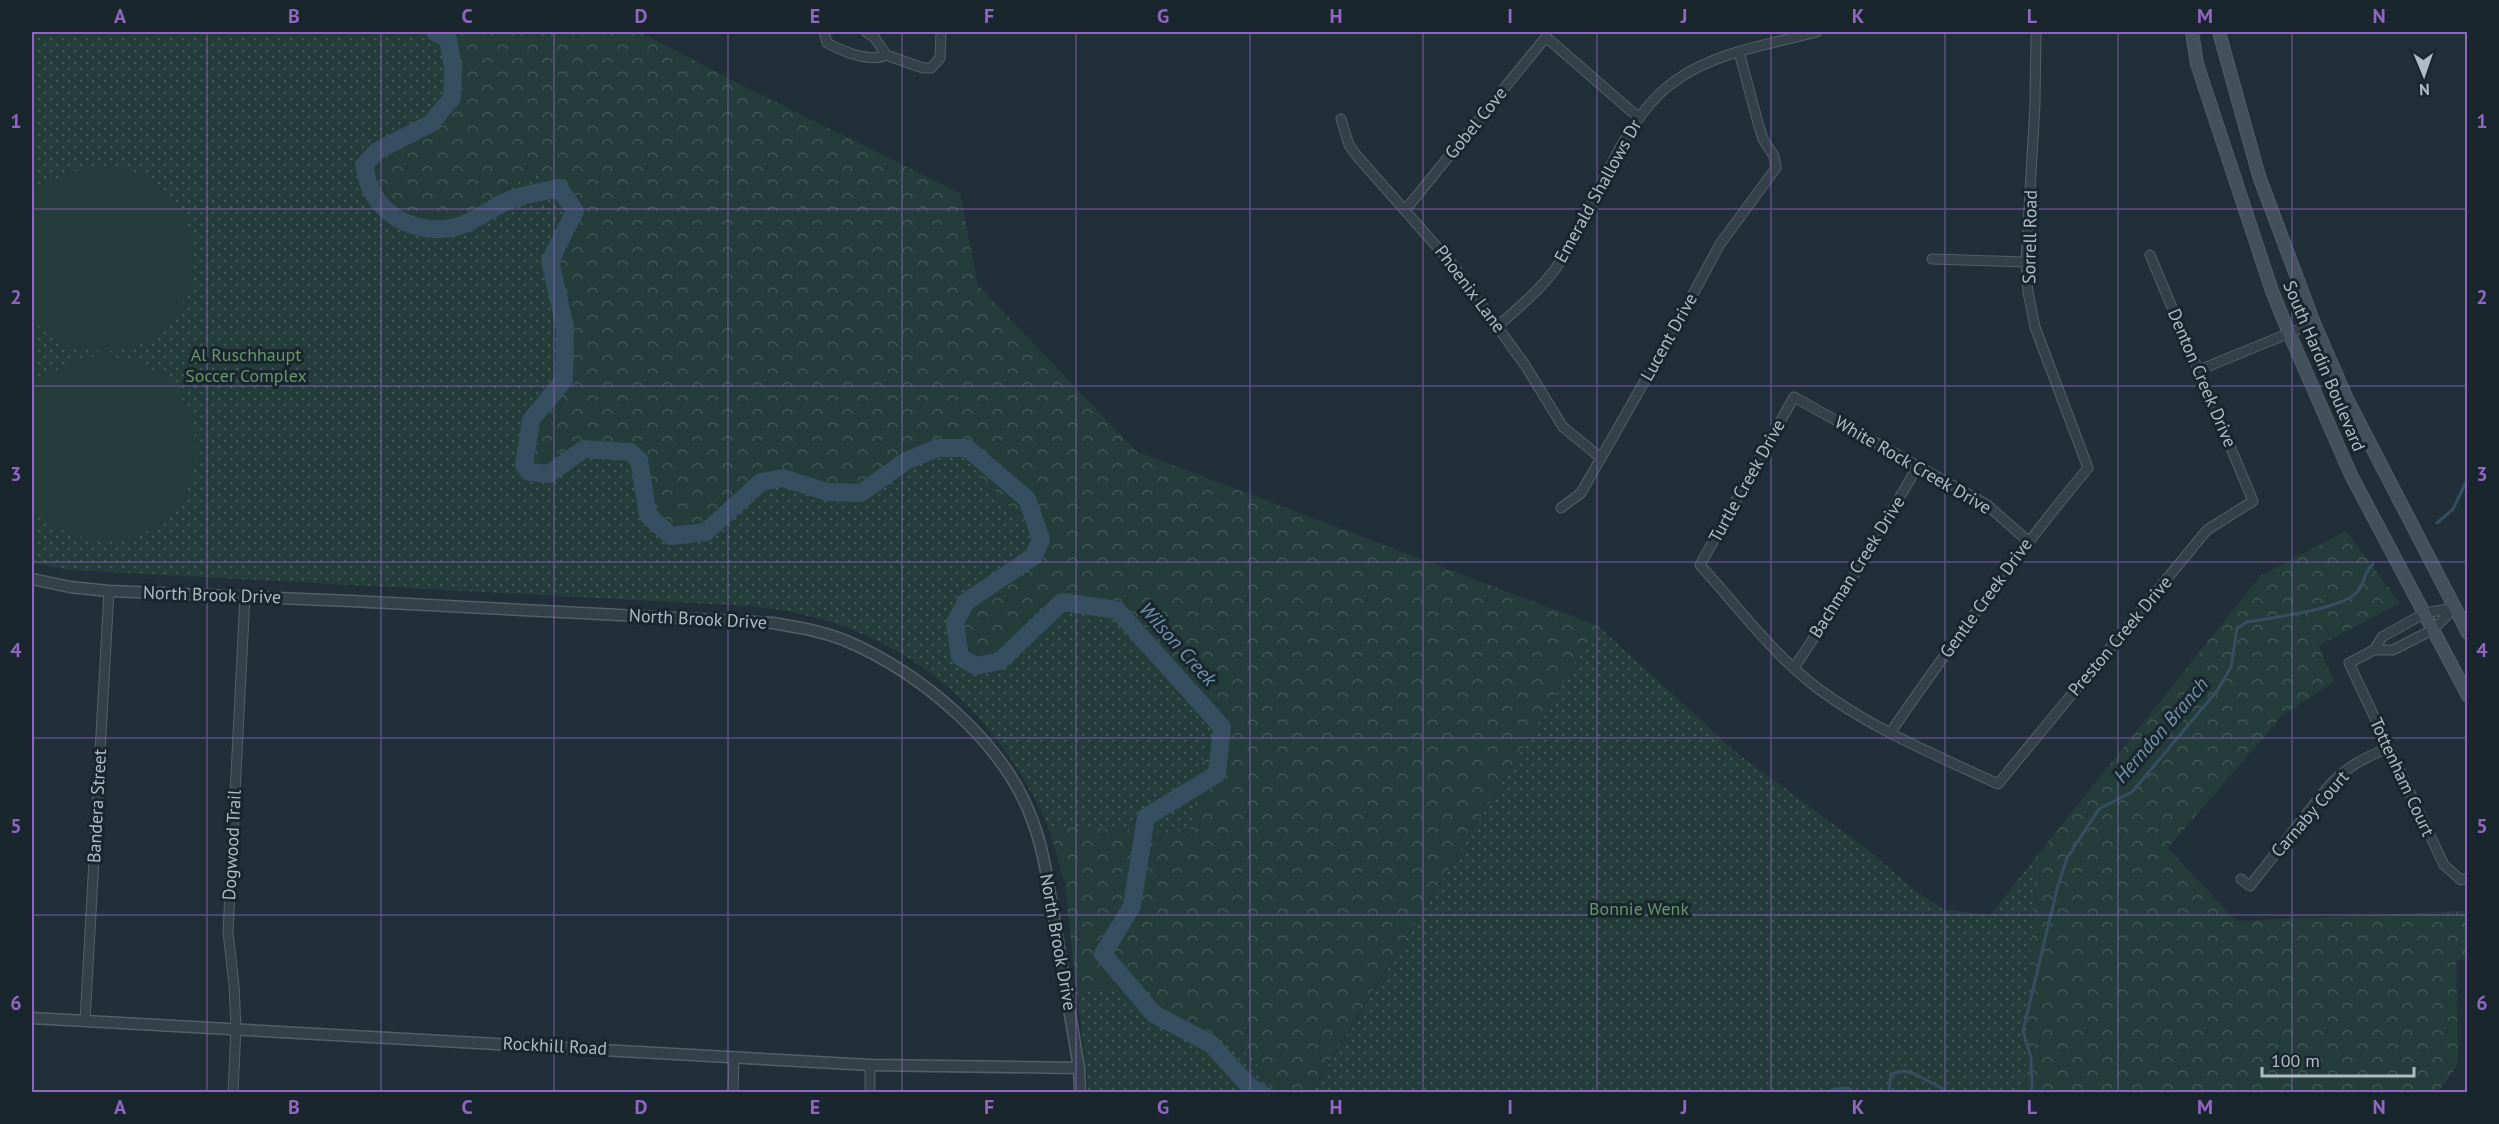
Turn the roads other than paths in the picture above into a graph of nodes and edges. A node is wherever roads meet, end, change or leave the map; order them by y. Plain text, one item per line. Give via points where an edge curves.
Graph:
1 (824, 32) edge
2 (866, 32) edge
3 (941, 32) edge
4 (1817, 32) edge
5 (2036, 32) edge
6 (2192, 32) edge
7 (2219, 32) edge
8 (1739, 52) junction
9 (886, 55) junction
10 (1638, 117) junction
11 (1341, 119) dead end
12 (1406, 209) junction
13 (2150, 255) dead end
14 (1932, 259) dead end
15 (2026, 262) junction
16 (2314, 323) junction
17 (1498, 326) junction
18 (2289, 333) junction
19 (2199, 370) junction
20 (1794, 397) joint
21 (1601, 458) junction
22 (1918, 466) junction
23 (2088, 468) joint
24 (2253, 501) joint
25 (1561, 508) dead end
26 (2028, 541) junction
27 (32, 579) edge
28 (109, 591) junction
29 (245, 596) junction
30 (2454, 608) junction
31 (2425, 613) junction
32 (2434, 629) junction
33 (2468, 633) edge
34 (2374, 650) junction
35 (1794, 668) junction
36 (2468, 696) edge
37 (1890, 733) junction
38 (2388, 748) junction
39 (2468, 878) edge
40 (2241, 879) dead end
41 (32, 1018) edge
42 (85, 1021) junction
43 (236, 1029) junction
44 (734, 1058) junction
45 (870, 1065) junction
46 (1079, 1068) junction
47 (233, 1092) edge
48 (733, 1092) edge
49 (870, 1092) edge
50 (1080, 1092) edge

1 - 9 street via 827,43 833,46 874,58
2 - 9 street
3 - 9 street via 940,58 935,65 923,68
4 - 8 street, Emerald Shallows Dr
5 - 15 street, Sorrell Road
6 - 18 main road, South Hardin Boulevard via 2197,64
7 - 16 main road, South Hardin Boulevard via 2259,176
8 - 10 street, Emerald Shallows Dr via 1677,80
8 - 21 street, Lucent Drive via 1763,139 1777,164 1775,172 1720,244
10 - 12 street, Gobel Cove via 1546,37
10 - 17 street, Emerald Shallows Dr via 1555,269
11 - 12 street, Phoenix Lane via 1349,145
12 - 17 street, Phoenix Lane
13 - 19 street, Denton Creek Drive
14 - 15 street
15 - 23 street, Sorrell Road via 2035,327
16 - 18 street
16 - 30 main road, South Hardin Boulevard via 2346,399
17 - 21 street, Phoenix Lane via 1563,427
18 - 19 street
18 - 31 main road, South Hardin Boulevard via 2351,476
19 - 24 street, Denton Creek Drive
20 - 22 street, White Rock Creek Drive
20 - 35 street, Turtle Creek Drive via 1700,564
21 - 25 street, Lucent Drive via 1581,493
22 - 26 street, White Rock Creek Drive via 1986,504
22 - 35 street, Bachman Creek Drive
23 - 26 street, Gentle Creek Drive
24 - 37 street, Preston Creek Drive via 2207,530 1998,784
26 - 37 street, Gentle Creek Drive
27 - 28 street, North Brook Drive
28 - 29 street, North Brook Drive
28 - 42 street, Bandera Street
29 - 43 street, Dogwood Trail via 228,932
29 - 46 street, North Brook Drive via 773,623 842,639 874,654 975,730 1019,791 1033,819
30 - 31 street
30 - 32 street
30 - 33 main road, South Hardin Boulevard
31 - 32 main road, South Hardin Boulevard
31 - 34 street via 2382,637
32 - 34 street via 2393,650
32 - 36 main road, South Hardin Boulevard
34 - 38 street, Tottenham Court via 2349,663
35 - 37 street via 1820,690
38 - 39 street, Tottenham Court via 2444,865 2462,880
38 - 40 street, Carnaby Court via 2341,774 2250,886
41 - 42 street, Rockhill Road
42 - 43 street, Rockhill Road
43 - 44 street, Rockhill Road
43 - 47 street, Dogwood Trail
44 - 45 street, Rockhill Road
44 - 48 street
45 - 46 street, Rockhill Road
45 - 49 street
46 - 50 street, North Brook Drive

